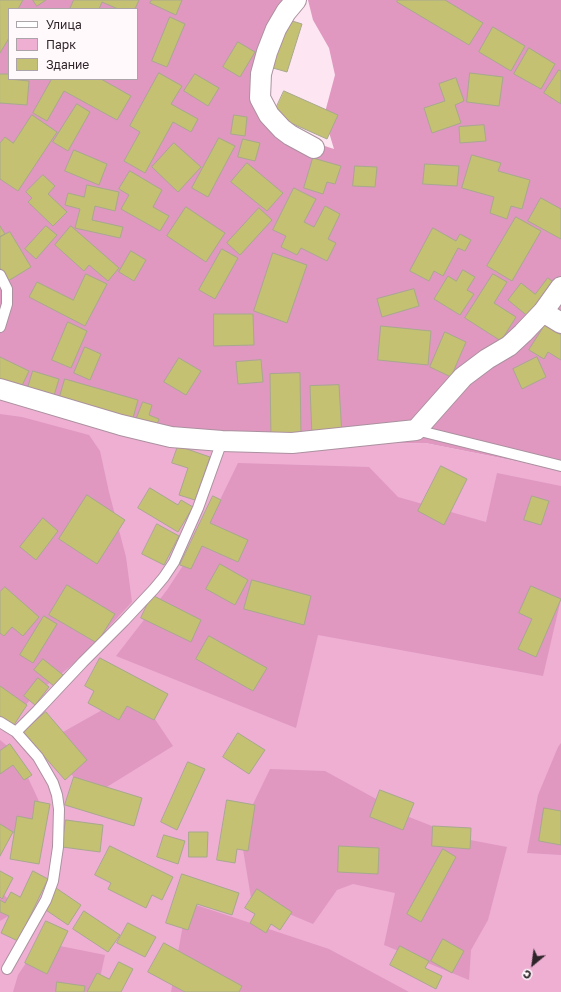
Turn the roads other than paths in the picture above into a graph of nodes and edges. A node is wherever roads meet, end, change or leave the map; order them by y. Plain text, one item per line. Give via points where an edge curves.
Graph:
1 (296, 0) edge
2 (314, 148) dead end
3 (0, 275) edge
4 (561, 287) edge
5 (543, 312) junction
6 (561, 322) edge
7 (0, 327) edge
8 (0, 389) edge
9 (416, 430) junction
10 (222, 441) junction
11 (561, 466) edge
12 (0, 722) edge
13 (16, 732) junction
14 (7, 969) dead end

1 - 2 street via 276,28 267,52 261,74 260,98 269,115 282,129
3 - 7 lane via 7,289 7,304
4 - 5 street
5 - 6 street
5 - 9 street via 509,346 463,377
8 - 10 street via 171,437
9 - 10 street via 292,443
9 - 11 lane
10 - 13 lane via 198,508 174,562 164,577
12 - 13 lane
13 - 14 lane via 38,757 53,783 58,801 58,847 55,870 46,900

